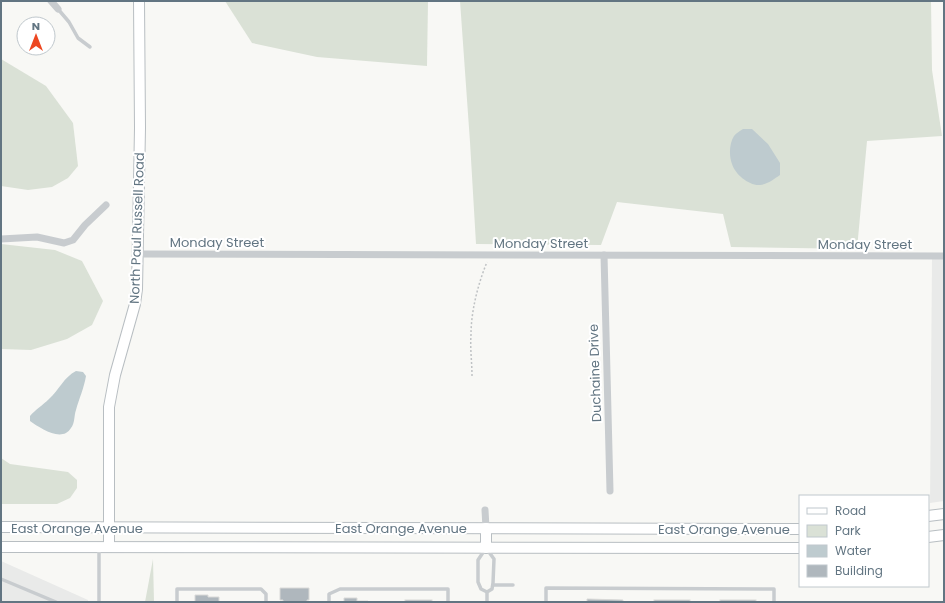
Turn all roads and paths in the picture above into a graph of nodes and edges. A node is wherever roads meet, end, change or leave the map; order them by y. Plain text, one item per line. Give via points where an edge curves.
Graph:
1 (51, 1) edge
2 (139, 1) edge
3 (58, 9) joint
4 (90, 47) dead end
5 (106, 205) dead end
6 (1, 239) edge
7 (138, 254) junction
8 (490, 255) junction
9 (604, 255) junction
10 (944, 256) edge
11 (472, 376) dead end
12 (610, 491) dead end
13 (486, 510) dead end
14 (944, 514) edge
15 (929, 516) edge
16 (1, 527) edge
17 (109, 528) junction
18 (486, 528) junction
19 (799, 529) edge
20 (944, 535) edge
21 (929, 537) edge
22 (1, 547) edge
23 (104, 547) junction
24 (486, 548) junction
25 (799, 548) edge
26 (1, 580) edge
27 (493, 585) junction
28 (513, 585) dead end
29 (487, 592) junction
30 (56, 602) edge
31 (99, 602) edge
32 (177, 602) edge
33 (266, 602) edge
34 (329, 602) edge
35 (448, 602) edge
36 (487, 602) edge
37 (546, 602) edge
38 (774, 602) edge

1 - 3 street
2 - 7 street, North Paul Russell Road
3 - 4 lane via 78,38
5 - 6 street via 73,240 64,243 37,237
7 - 8 street, Monday Street
7 - 17 street, North Paul Russell Road via 135,304 108,407
8 - 9 street, Monday Street
8 - 11 path via 481,277 471,326
9 - 10 street, Monday Street
9 - 12 street, Duchaine Drive
13 - 18 street
14 - 15 street
16 - 17 street, East Orange Avenue
17 - 18 street, East Orange Avenue
17 - 23 street, North Paul Russell Road
18 - 19 street, East Orange Avenue
18 - 24 street
20 - 21 street
22 - 23 street, East Orange Avenue
23 - 24 street, East Orange Avenue
23 - 31 lane
24 - 25 street, East Orange Avenue
24 - 27 lane via 494,559
24 - 29 lane via 478,560 478,582
26 - 30 lane
27 - 28 lane
27 - 29 lane
29 - 36 lane
32 - 33 lane via 177,589 236,588 261,588 266,594
34 - 35 lane via 329,594 340,589 448,589
37 - 38 lane via 546,588 774,589

